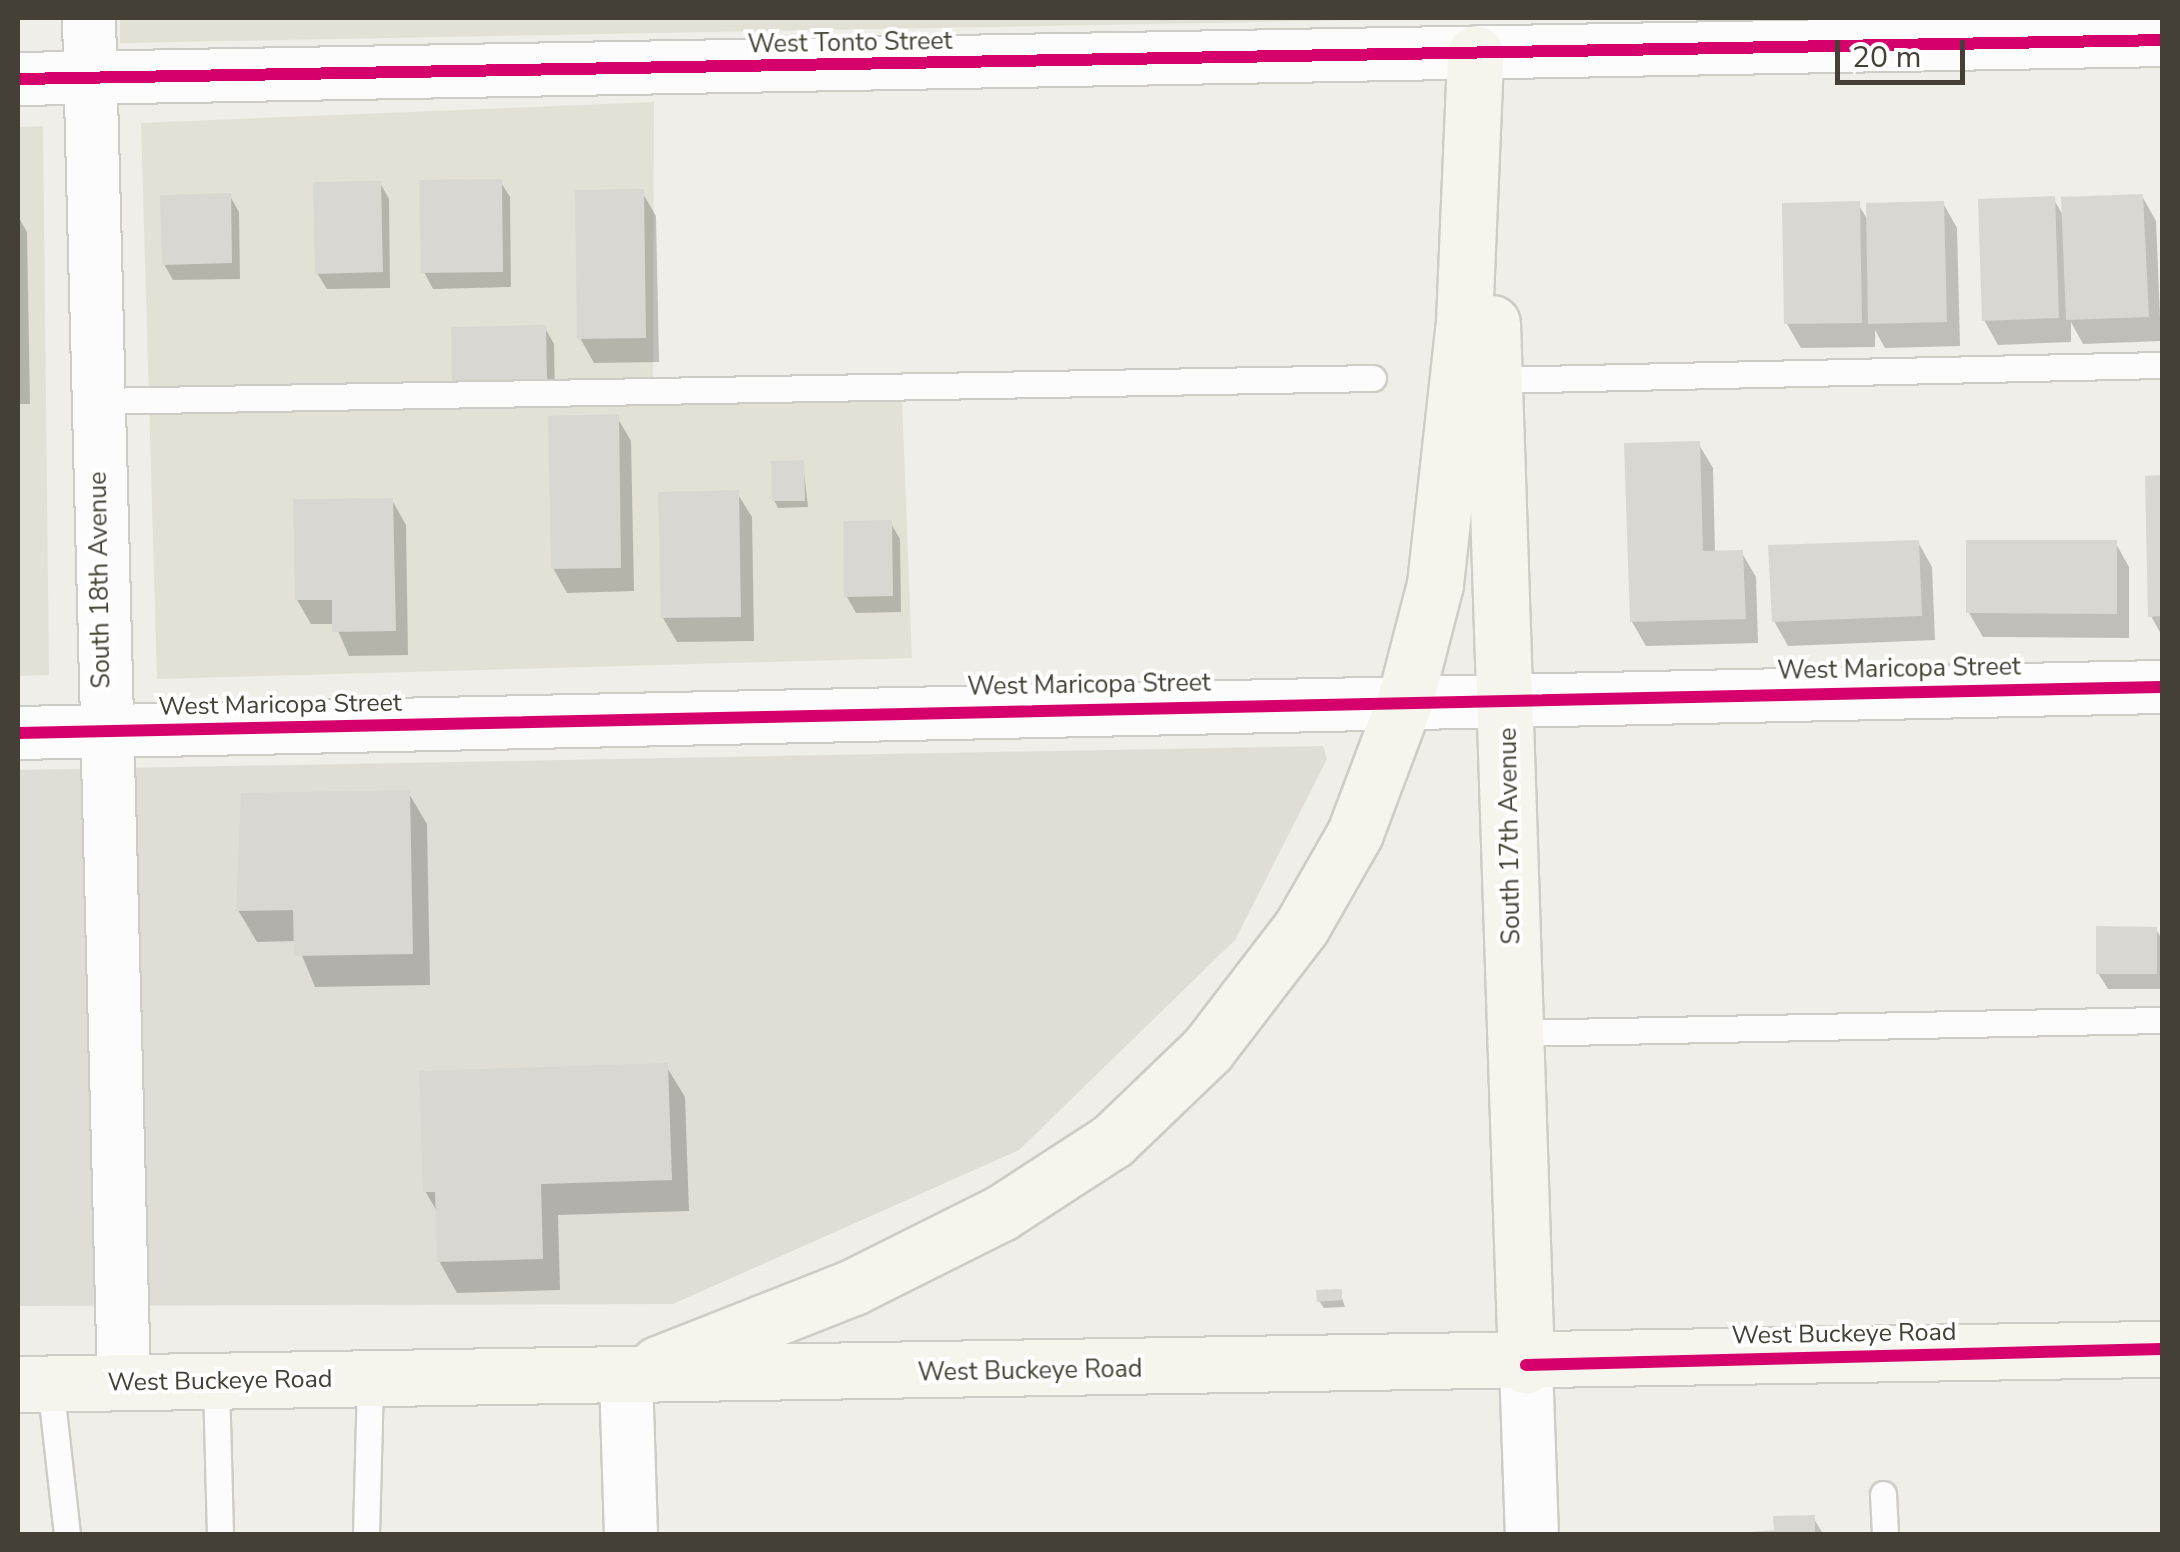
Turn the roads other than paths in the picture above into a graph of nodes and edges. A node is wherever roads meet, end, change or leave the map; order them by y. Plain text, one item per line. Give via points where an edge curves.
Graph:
1 (89, 18) edge
2 (1474, 35) edge
3 (2162, 40) edge
4 (90, 76) junction
5 (18, 79) edge
6 (2162, 365) edge
7 (1373, 378) dead end
8 (1495, 380) junction
9 (97, 401) junction
10 (2162, 687) edge
11 (1508, 698) junction
12 (1406, 700) junction
13 (103, 731) junction
14 (18, 733) edge
15 (2162, 1020) edge
16 (1514, 1033) junction
17 (2162, 1349) edge
18 (1526, 1364) junction
19 (626, 1376) junction
20 (370, 1379) junction
21 (124, 1382) junction
22 (216, 1382) junction
23 (34, 1384) edge
24 (1883, 1494) dead end
25 (67, 1534) edge
26 (220, 1534) edge
27 (366, 1534) edge
28 (631, 1534) edge
29 (1532, 1534) edge
30 (1885, 1534) edge

1 - 4 street, South 18th Avenue
2 - 3 street, West Tonto Street
2 - 4 street, West Tonto Street
2 - 8 main road, South 17th Avenue
2 - 12 main road via 1453,438 1434,584
4 - 5 street, West Tonto Street
4 - 9 street, South 18th Avenue
6 - 8 lane
7 - 9 lane
8 - 11 main road, South 17th Avenue
9 - 13 street, South 18th Avenue
10 - 11 street, West Maricopa Street
11 - 12 street, West Maricopa Street
11 - 16 main road, South 17th Avenue
12 - 13 street, West Maricopa Street
12 - 19 main road via 1355,833 1302,926 1208,1050 1112,1141 1001,1213 853,1288
13 - 14 street, West Maricopa Street
13 - 21 street, South 18th Avenue
15 - 16 lane
16 - 18 main road, South 17th Avenue
17 - 18 main road, West Buckeye Road
18 - 19 main road, West Buckeye Road
18 - 29 street, South 17th Avenue
19 - 20 main road, West Buckeye Road
19 - 28 street
20 - 22 main road, West Buckeye Road
20 - 27 lane
21 - 22 main road, West Buckeye Road
21 - 23 main road, West Buckeye Road
22 - 26 lane
23 - 25 lane
24 - 30 lane

